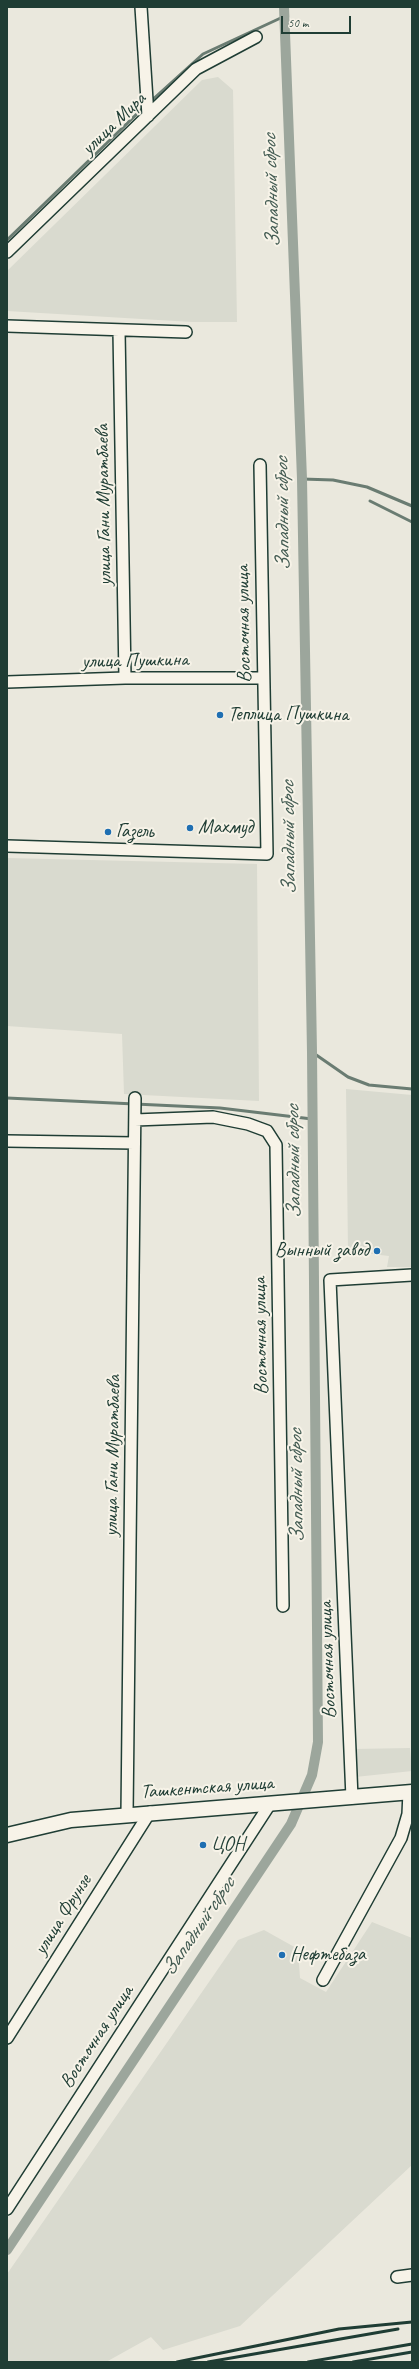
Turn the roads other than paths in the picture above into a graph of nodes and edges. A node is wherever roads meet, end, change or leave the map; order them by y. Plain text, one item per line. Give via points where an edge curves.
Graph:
1 (141, 7) edge
2 (256, 37) dead end
3 (148, 116) junction
4 (7, 252) edge
5 (7, 326) edge
6 (119, 331) junction
7 (186, 332) dead end
8 (260, 465) dead end
9 (125, 678) junction
10 (263, 678) junction
11 (7, 682) edge
12 (7, 846) edge
13 (135, 1098) dead end
14 (135, 1120) junction
15 (7, 1141) edge
16 (134, 1143) junction
17 (412, 1275) edge
18 (283, 1606) dead end
19 (411, 1792) edge
20 (352, 1798) junction
21 (277, 1804) junction
22 (150, 1812) junction
23 (127, 1814) junction
24 (7, 1835) edge
25 (323, 1980) dead end
26 (7, 2038) edge
27 (7, 2209) edge
28 (412, 2275) edge
29 (397, 2277) dead end

1 - 3 street
2 - 3 street, улица Мира via 196,69
3 - 4 street, улица Мира
5 - 6 street
6 - 7 street
6 - 9 street, улица Гани Муратбаева
8 - 10 street, Восточная улица
9 - 10 street, улица Пушкина
9 - 11 street, улица Пушкина
10 - 12 street, Восточная улица via 267,854
13 - 14 street, улица Гани Муратбаева
14 - 16 street, улица Гани Муратбаева
14 - 18 street, Восточная улица via 213,1117 248,1124 267,1132 276,1145
15 - 16 street
16 - 23 street, улица Гани Муратбаева
17 - 20 street, Восточная улица via 330,1280
19 - 20 main road, Ташкентская улица
19 - 25 street via 401,1838
20 - 21 main road, Ташкентская улица
21 - 22 main road, Ташкентская улица
21 - 27 street, Восточная улица
22 - 23 main road, Ташкентская улица
22 - 26 street, улица Фрунзе
23 - 24 main road, Ташкентская улица via 71,1820
28 - 29 street

